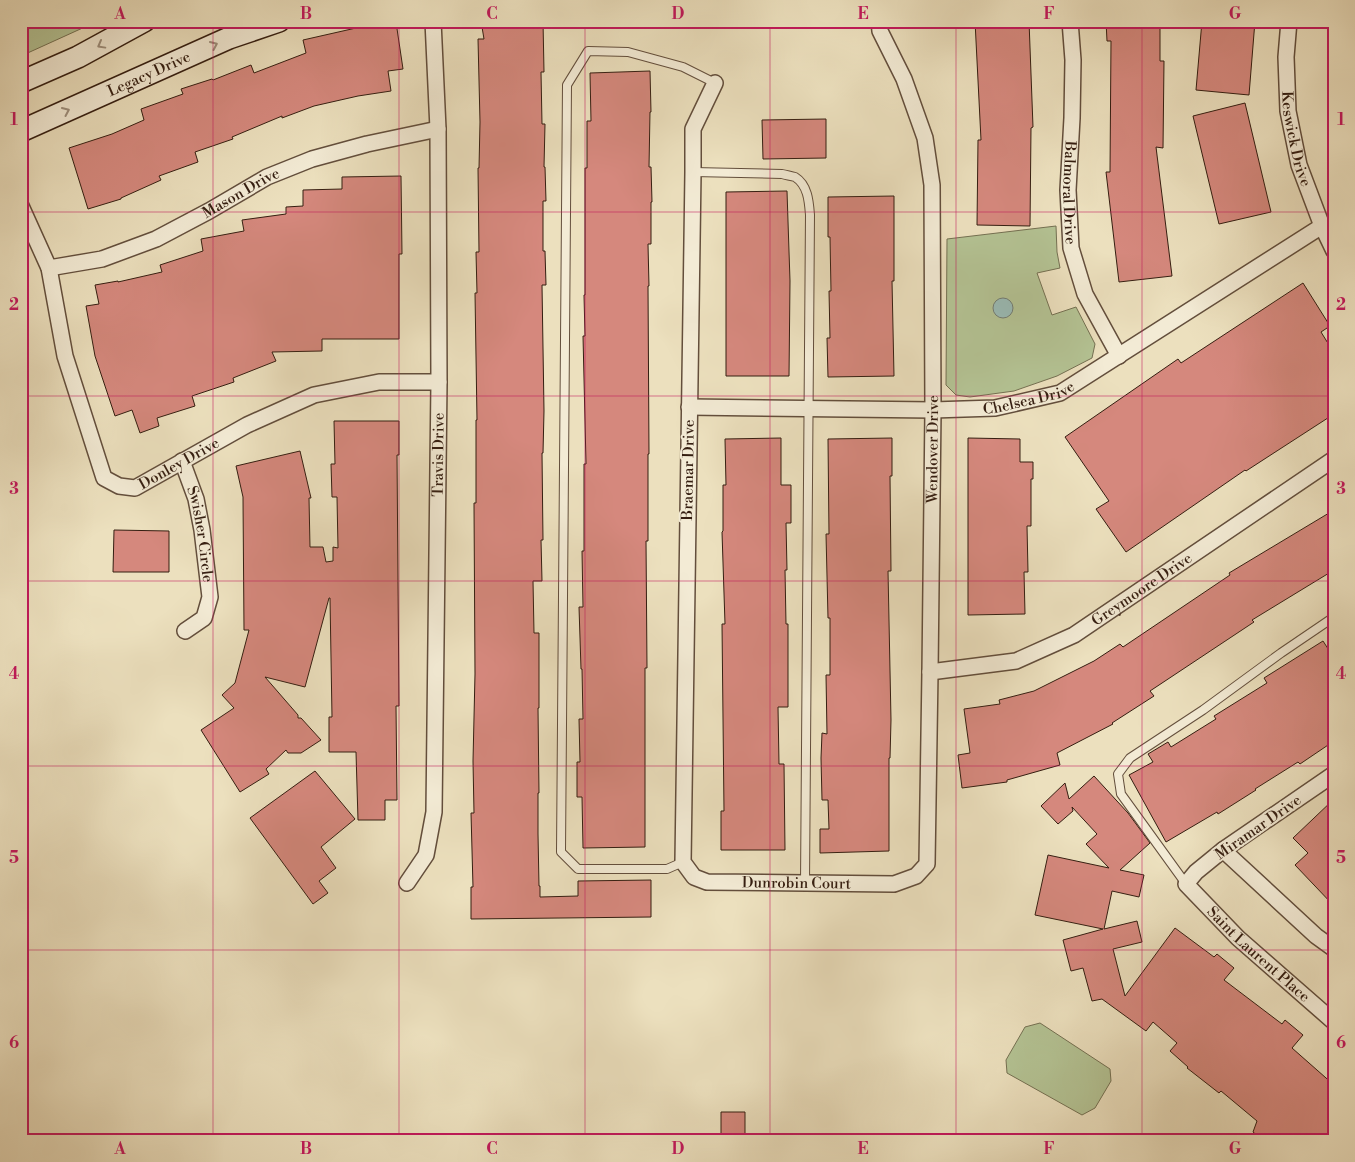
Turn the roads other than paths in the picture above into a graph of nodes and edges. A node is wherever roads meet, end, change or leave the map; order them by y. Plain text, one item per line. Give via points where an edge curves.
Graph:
1 (144, 21) edge
2 (279, 21) edge
3 (433, 21) edge
4 (1070, 21) edge
5 (1289, 21) edge
6 (875, 25) edge
7 (21, 82) edge
8 (715, 83) joint
9 (438, 129) junction
10 (21, 132) edge
11 (693, 172) junction
12 (21, 206) edge
13 (1322, 226) junction
14 (1334, 251) edge
15 (49, 268) junction
16 (1118, 356) junction
17 (439, 382) junction
18 (689, 407) junction
19 (808, 408) junction
20 (933, 410) junction
21 (1334, 459) edge
22 (182, 461) junction
23 (1334, 617) edge
24 (185, 631) dead end
25 (930, 672) junction
26 (1334, 774) edge
27 (1223, 850) junction
28 (683, 862) junction
29 (916, 876) joint
30 (407, 882) dead end
31 (805, 883) junction
32 (1186, 884) junction
33 (1334, 949) edge
34 (1334, 1022) edge

1 -> 7 main road via 78,57
10 -> 2 main road, Legacy Drive via 229,38
3 - 9 street, Travis Drive
4 - 16 street, Balmoral Drive via 1073,60 1068,190 1071,248 1085,294
5 - 13 street, Keswick Drive via 1286,57 1288,111 1299,165
6 - 20 street, Wendover Drive via 904,79 925,138 932,185
8 - 11 street, Braemar Drive via 693,130
8 - 28 lane via 683,67 628,52 588,51 567,85 561,852 578,869 667,869
9 - 15 street, Mason Drive via 312,159 267,177 156,239 102,259
9 - 17 street, Travis Drive
11 - 18 street, Braemar Drive
11 - 19 lane via 782,174 803,185 810,215
12 - 15 street, Donley Drive
13 - 14 street, Keswick Drive
13 - 16 street, Chelsea Drive
15 - 22 street, Donley Drive via 64,356 104,478 119,486 135,488
16 - 20 street, Chelsea Drive via 1060,393 995,408
17 - 22 street, Donley Drive via 379,382 314,395 247,425
17 - 30 street, Travis Drive via 434,812 426,855
18 - 19 street, Chelsea Drive
18 - 28 street, Braemar Drive
19 - 20 street, Chelsea Drive
19 - 31 lane
20 - 25 street, Wendover Drive
21 - 25 street, Greymoore Drive via 1074,635 1016,661
22 - 24 street, Swisher Circle via 196,499 210,597 204,618
23 - 32 lane via 1130,758 1118,774 1121,794
25 - 29 street, Wendover Drive via 927,864
26 - 27 street, Miramar Drive
27 - 32 street, Miramar Drive
27 - 33 street
28 - 31 street, Dunrobin Court via 694,877 707,882
29 - 31 street, Dunrobin Court via 894,884
32 - 34 street, Saint Laurent Place via 1238,938

